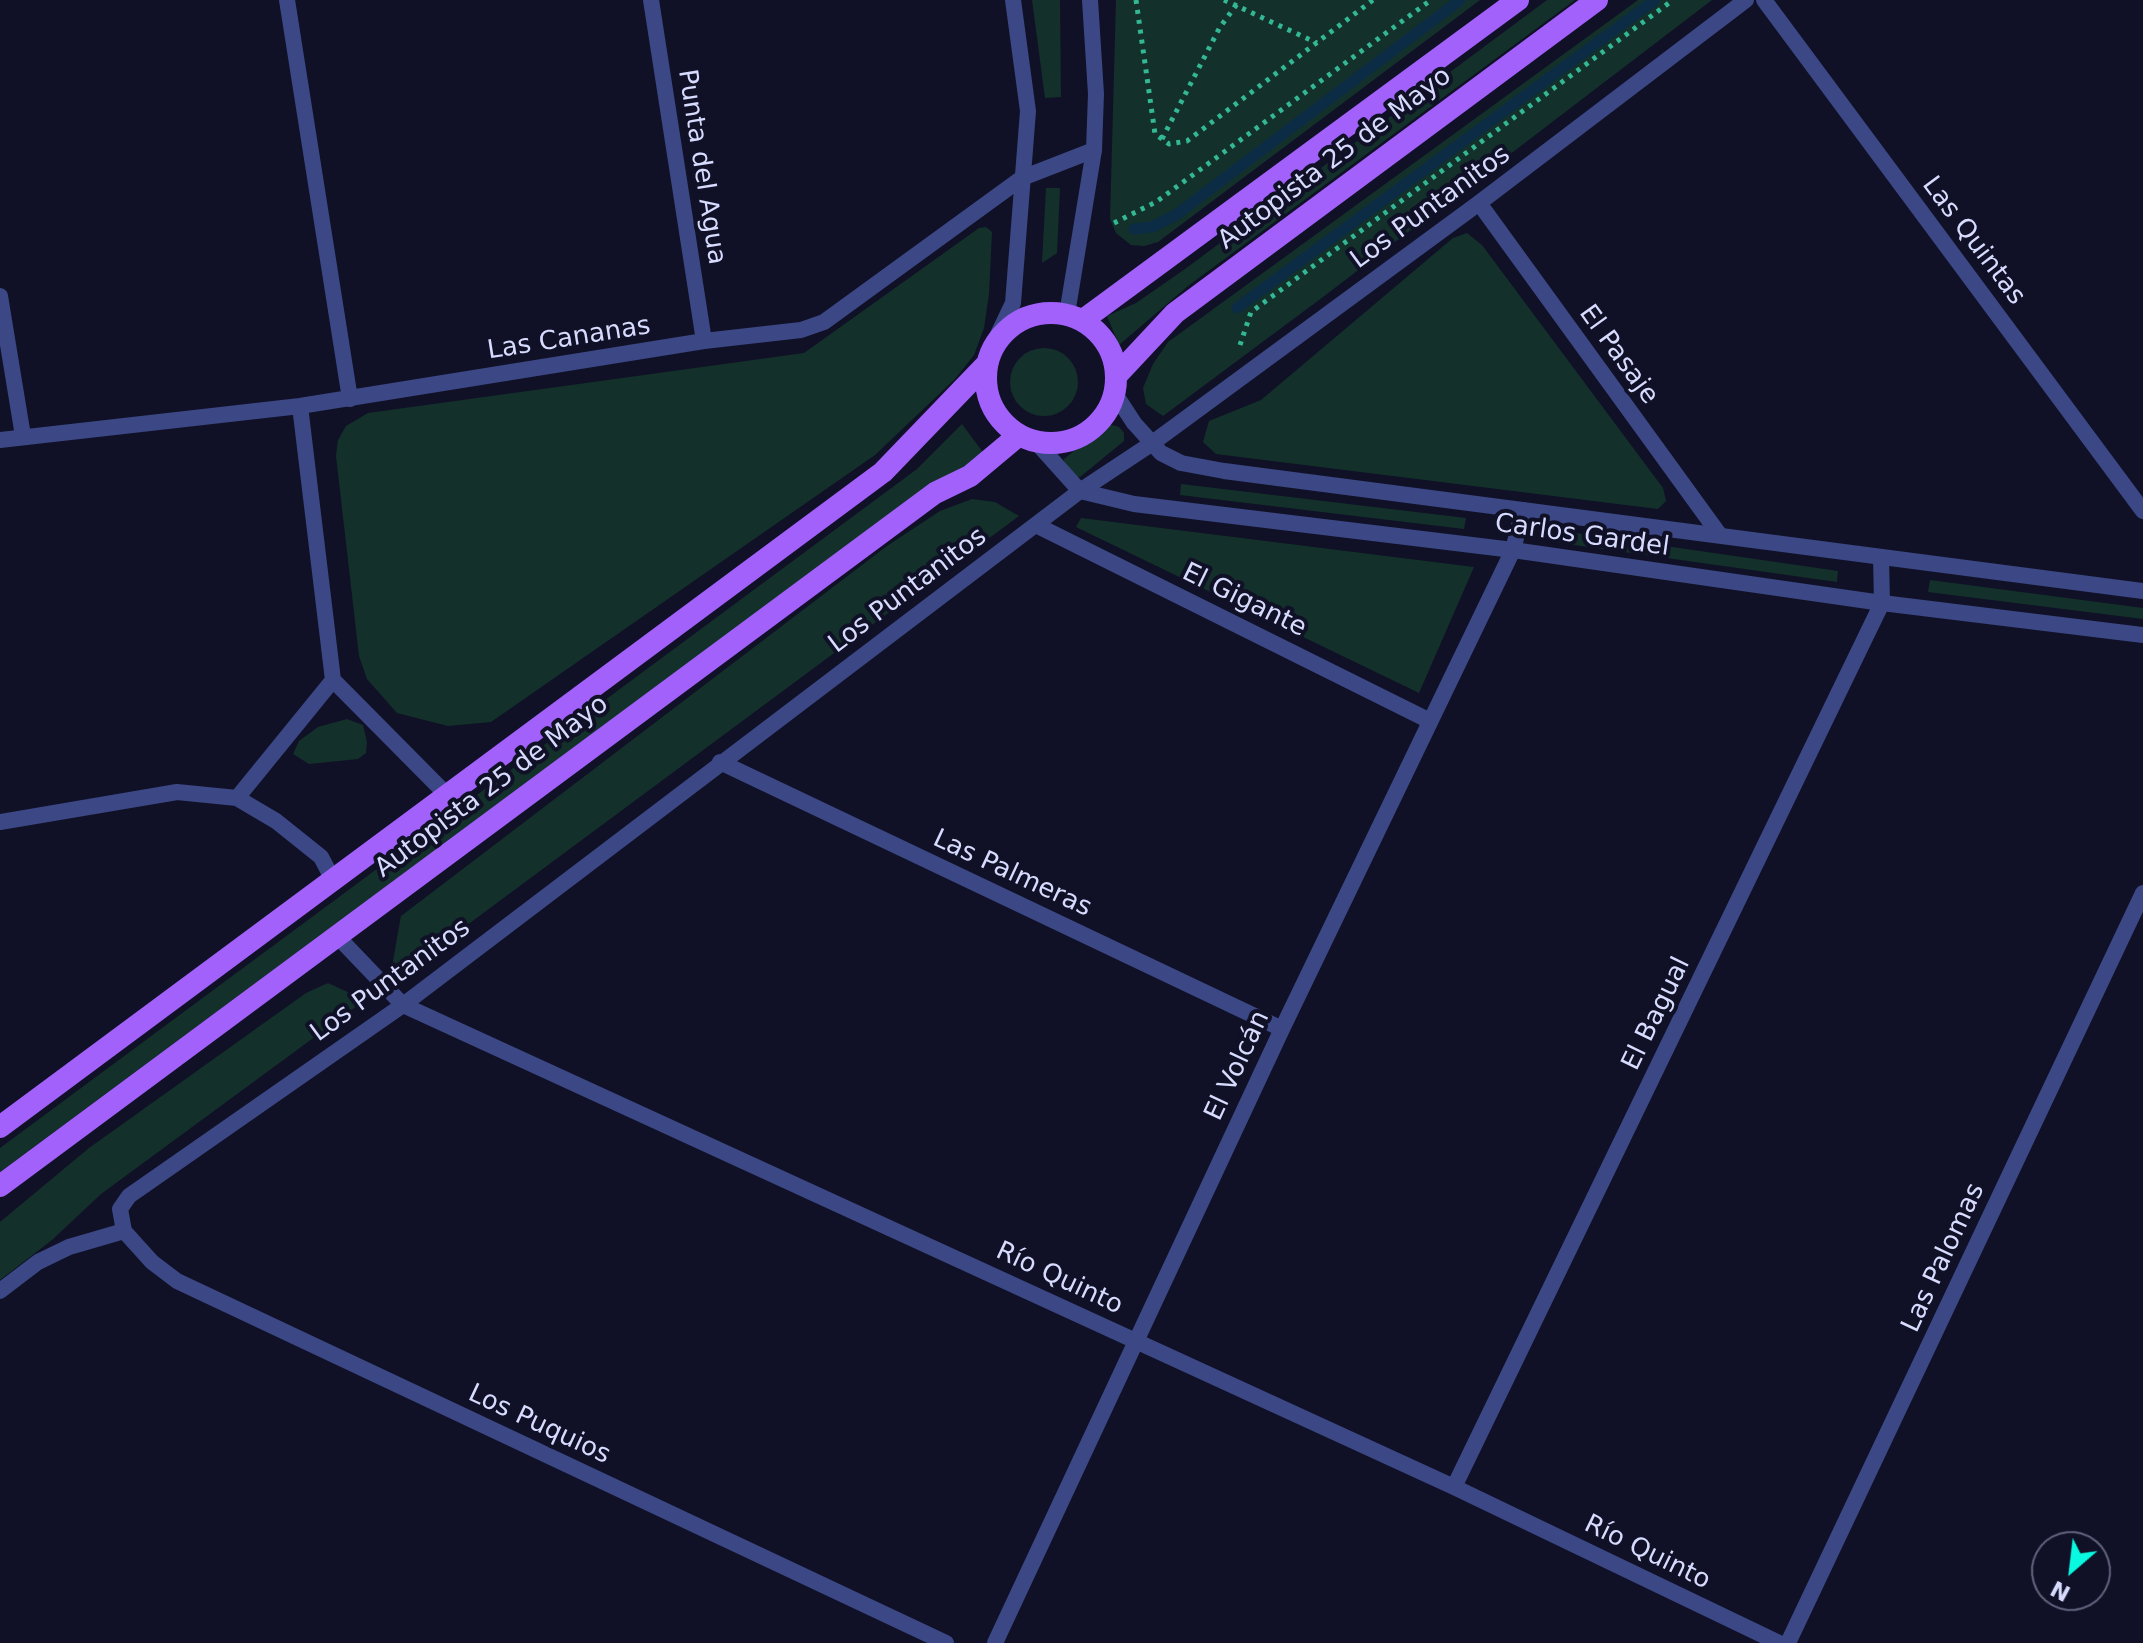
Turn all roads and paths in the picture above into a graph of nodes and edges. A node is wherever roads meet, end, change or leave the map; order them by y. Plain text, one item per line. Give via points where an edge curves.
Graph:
1 (287, 0) edge
2 (651, 0) edge
3 (1013, 0) edge
4 (1090, 0) edge
5 (1136, 0) edge
6 (1224, 0) edge
7 (1373, 0) edge
8 (1431, 0) edge
9 (1518, 0) edge
10 (1597, 0) edge
11 (1673, 0) edge
12 (1746, 0) edge
13 (1764, 0) edge
14 (1238, 3) edge
15 (1317, 43) junction
16 (1162, 139) junction
17 (1094, 150) junction
18 (1022, 178) junction
19 (1479, 203) junction
20 (1114, 223) dead end
21 (0, 296) edge
22 (1075, 317) junction
23 (704, 341) junction
24 (989, 356) junction
25 (1116, 384) junction
26 (1225, 388) junction
27 (350, 399) junction
28 (300, 406) junction
29 (23, 436) junction
30 (1028, 439) junction
31 (0, 440) edge
32 (1151, 444) junction
33 (1080, 491) junction
34 (1523, 510) junction
35 (2143, 511) edge
36 (1036, 525) junction
37 (1719, 534) junction
38 (1513, 550) junction
39 (1881, 557) junction
40 (2143, 591) edge
41 (1882, 603) junction
42 (2143, 635) edge
43 (333, 680) junction
44 (1430, 721) junction
45 (720, 762) junction
46 (447, 795) junction
47 (237, 798) junction
48 (0, 822) edge
49 (332, 878) junction
50 (2143, 893) edge
51 (337, 936) junction
52 (403, 1005) junction
53 (1282, 1029) junction
54 (0, 1127) edge
55 (0, 1186) edge
56 (124, 1231) junction
57 (0, 1291) edge
58 (1137, 1340) junction
59 (1454, 1487) junction
60 (946, 1643) edge
61 (995, 1643) edge
62 (1779, 1643) edge
63 (1788, 1643) edge

1 - 27 street
2 - 23 street, Punta del Agua
3 - 18 street via 1028,111
4 - 17 street
5 - 16 path via 1155,134
6 - 14 path
7 - 15 path
8 - 20 path via 1156,202
9 - 22 main road, Autopista 25 de Mayo
10 - 25 main road, Autopista 25 de Mayo via 1175,313
11 - 26 path via 1251,312
12 - 19 street, Los Puntanitos
13 - 35 street, Las Quintas
14 - 15 path
14 - 16 path via 1220,27
15 - 16 path via 1187,141 1169,144
17 - 18 street, Las Cananas
17 - 22 street
18 - 23 street, Las Cananas via 824,322 801,330
18 - 24 street via 1013,303
19 - 26 street, Los Puntanitos
19 - 37 street, El Pasaje
21 - 29 street
22 - 24 main road via 1038,313 1011,324
22 - 25 main road via 1100,334 1112,353
23 - 27 street, Las Cananas
24 - 30 main road via 987,390 995,413
24 - 46 main road, Autopista 25 de Mayo via 883,472
25 - 30 main road via 1099,424 1070,441
25 - 32 street, Carlos Gardel
26 - 32 street, Los Puntanitos
27 - 28 street, Las Cananas
28 - 29 street, Las Cananas
28 - 43 street
29 - 31 street, Las Cananas
30 - 33 street
30 - 51 main road, Autopista 25 de Mayo via 935,493
32 - 33 street, Los Puntanitos
32 - 34 street, Carlos Gardel via 1181,463 1224,471
33 - 36 street, Los Puntanitos
33 - 38 street, Carlos Gardel via 1134,504
34 - 37 street, Carlos Gardel
34 - 38 street, El Volcán
36 - 44 street, El Gigante
36 - 45 street, Los Puntanitos
37 - 39 street, Carlos Gardel
38 - 41 street, Carlos Gardel
38 - 44 street, El Volcán
39 - 40 street, Carlos Gardel
39 - 41 street, El Bagual
41 - 42 street, Carlos Gardel
41 - 59 street, El Bagual
43 - 46 street
43 - 47 street
44 - 53 street, El Volcán
45 - 52 street, Los Puntanitos
45 - 53 street, Las Palmeras
46 - 49 main road, Autopista 25 de Mayo
47 - 48 street via 177,792
47 - 49 street via 321,857
49 - 54 main road, Autopista 25 de Mayo
50 - 63 street, Las Palomas
51 - 52 street, Río Quinto
51 - 55 main road, Autopista 25 de Mayo
52 - 56 street, Los Puntanitos via 129,1196 120,1209
52 - 58 street, Río Quinto
53 - 58 street, El Volcán
56 - 57 street via 69,1247 38,1262
56 - 60 street, Los Puquios via 177,1281
58 - 59 street, Río Quinto
58 - 61 street, El Volcán
59 - 62 street, Río Quinto

